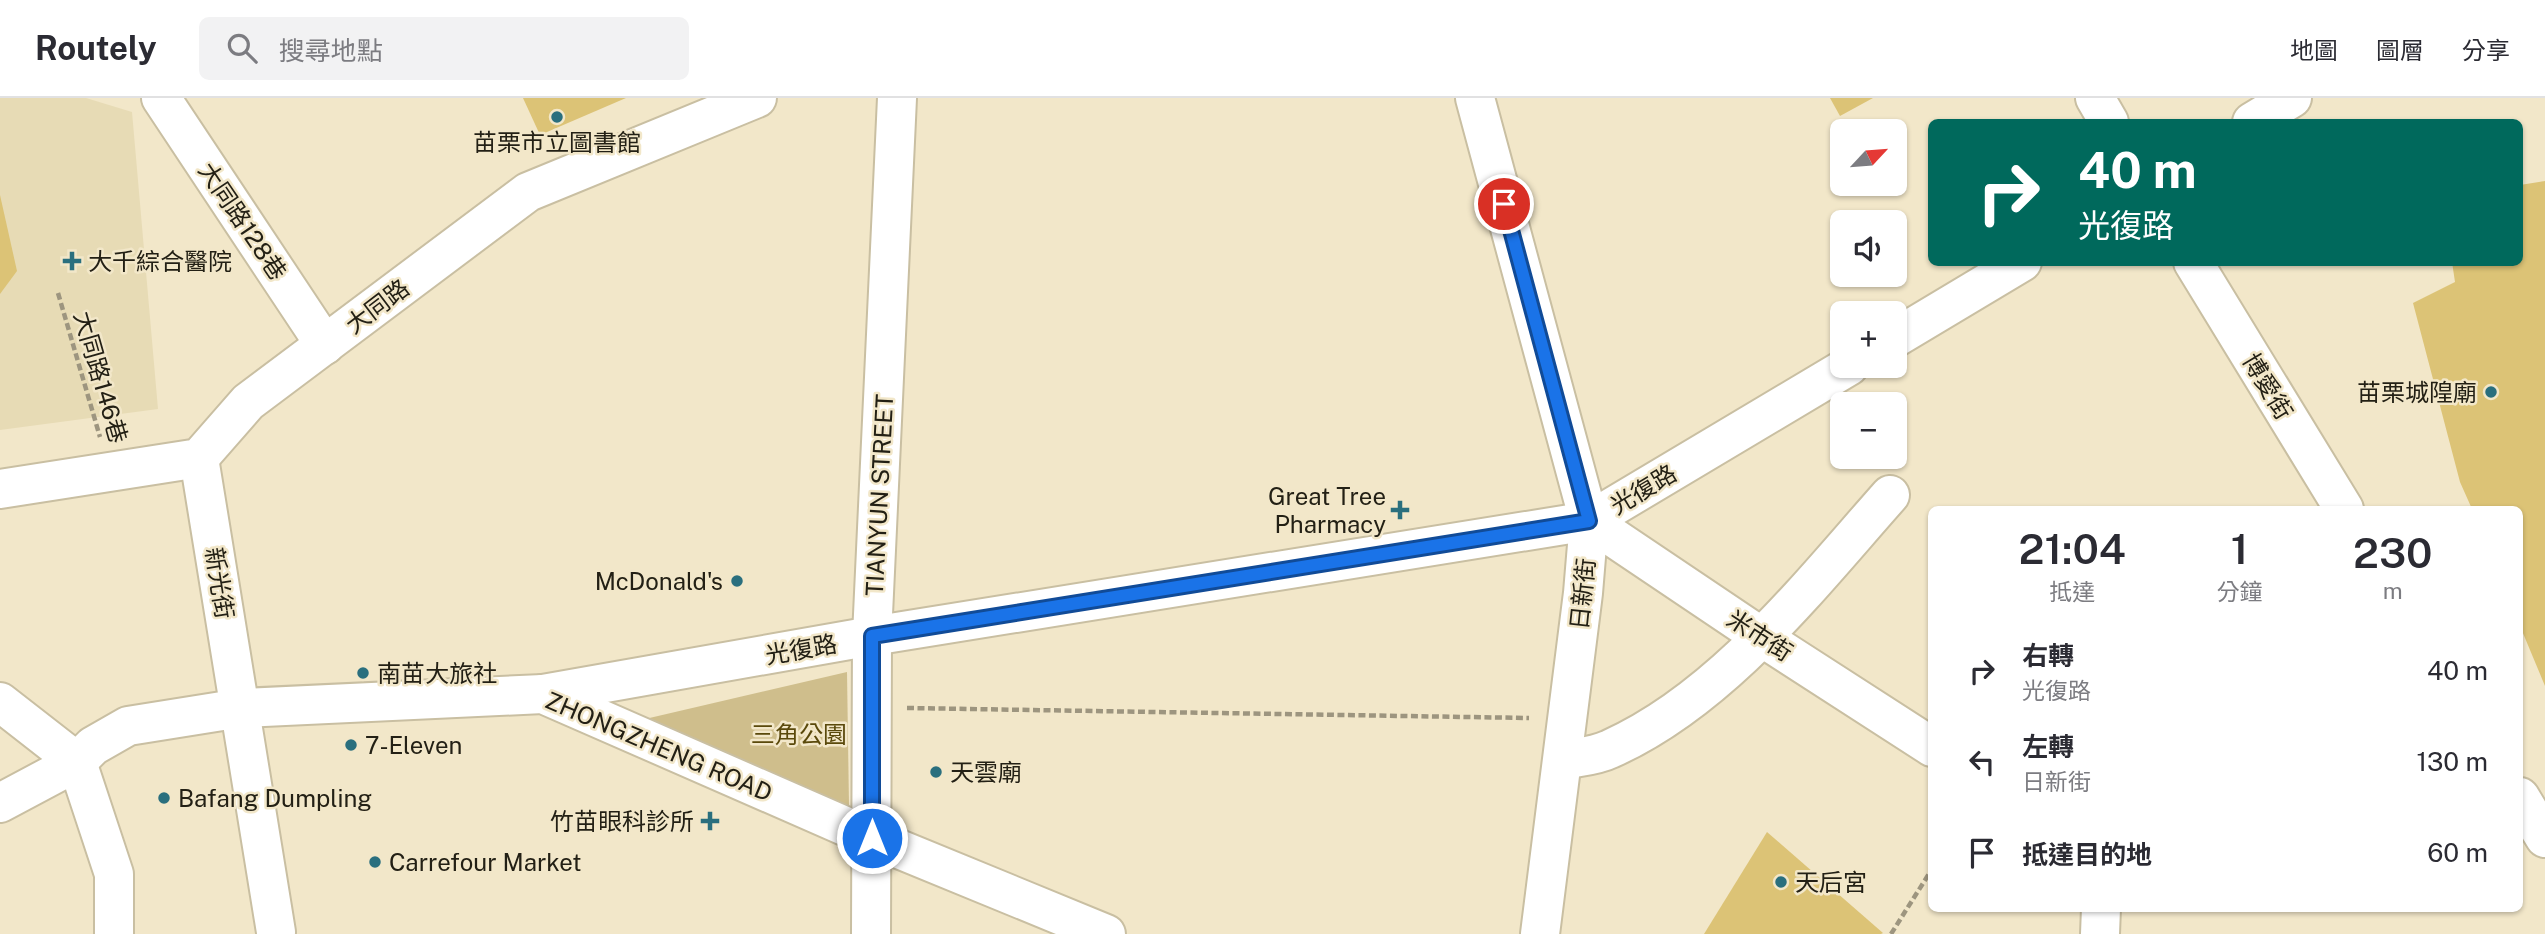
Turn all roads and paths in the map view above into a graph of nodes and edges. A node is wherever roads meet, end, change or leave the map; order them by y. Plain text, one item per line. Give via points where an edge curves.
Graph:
1 (161, 98) edge
2 (757, 98) edge
3 (897, 98) edge
4 (1475, 98) edge
5 (2095, 98) edge
6 (2292, 98) edge
7 (2107, 119) edge
8 (2257, 119) edge
9 (2015, 266) edge
10 (2195, 266) edge
11 (58, 293) dead end
12 (1907, 331) edge
13 (325, 345) junction
14 (1830, 377) edge
15 (199, 458) junction
16 (110, 472) junction
17 (0, 489) edge
18 (1890, 495) dead end
19 (2342, 506) edge
20 (1589, 521) junction
21 (872, 636) junction
22 (1763, 638) junction
23 (543, 694) junction
24 (0, 702) edge
25 (872, 707) junction
26 (241, 708) junction
27 (1568, 719) junction
28 (1928, 744) edge
29 (1563, 760) junction
30 (77, 762) junction
31 (0, 803) edge
32 (872, 838) junction
33 (1928, 875) edge
34 (2101, 912) edge
35 (276, 932) dead end
36 (114, 934) edge
37 (871, 934) edge
38 (1106, 934) edge
39 (1540, 934) edge
40 (1891, 934) edge
41 (2100, 934) edge

1 - 13 street, 大同路128巷
2 - 13 street, 大同路 via 528,192
3 - 21 street, TIANYUN STREET
4 - 20 street, 日新街
5 - 7 street
6 - 8 street
9 - 12 street
10 - 19 street, 博愛街
11 - 16 path, 大同路146巷
13 - 15 street, 大同路 via 248,402
14 - 20 street, 光復路
15 - 16 street
15 - 26 street, 新光街
16 - 17 street
18 - 22 street
20 - 21 street, 光復路
20 - 22 street, 米市街
20 - 27 street, 日新街
21 - 23 street, 光復路
21 - 25 street, TIANYUN STREET
22 - 28 street, 米市街
22 - 29 street via 1671,715 1608,751
23 - 26 street, ZHONGZHENG ROAD
23 - 32 street, ZHONGZHENG ROAD
24 - 30 street
25 - 27 path
25 - 32 street, TIANYUN STREET
26 - 30 street, ZHONGZHENG ROAD via 128,726 93,746
26 - 35 street, 新光街
27 - 29 street, 日新街
29 - 39 street, 日新街
30 - 31 street, ZHONGZHENG ROAD
30 - 36 street via 114,874
32 - 37 street, TIANYUN STREET
32 - 38 street, ZHONGZHENG ROAD
33 - 40 path
34 - 41 street

